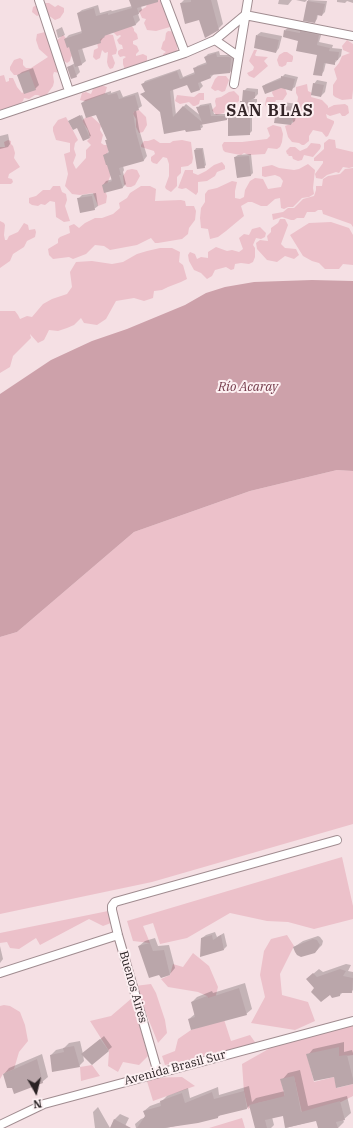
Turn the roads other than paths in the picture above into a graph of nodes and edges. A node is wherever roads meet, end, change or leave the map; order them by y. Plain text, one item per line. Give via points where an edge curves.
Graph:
1 (39, 0) edge
2 (165, 0) edge
3 (248, 0) edge
4 (245, 15) junction
5 (353, 36) edge
6 (215, 40) junction
7 (185, 53) junction
8 (238, 56) junction
9 (234, 84) dead end
10 (69, 91) junction
11 (0, 115) edge
12 (337, 840) dead end
13 (118, 935) junction
14 (0, 973) edge
15 (353, 1021) edge
16 (158, 1073) junction
17 (0, 1125) edge

1 - 10 street
2 - 7 street
3 - 4 street
4 - 5 street
4 - 6 street
4 - 8 street
6 - 7 street
6 - 8 street
7 - 10 street
8 - 9 street
10 - 11 street
12 - 13 street, Buenos Aires via 115,902 112,910
13 - 14 street
13 - 16 street, Buenos Aires
15 - 16 street, Avenida Brasil Sur
16 - 17 street, Avenida Brasil Sur via 44,1104

